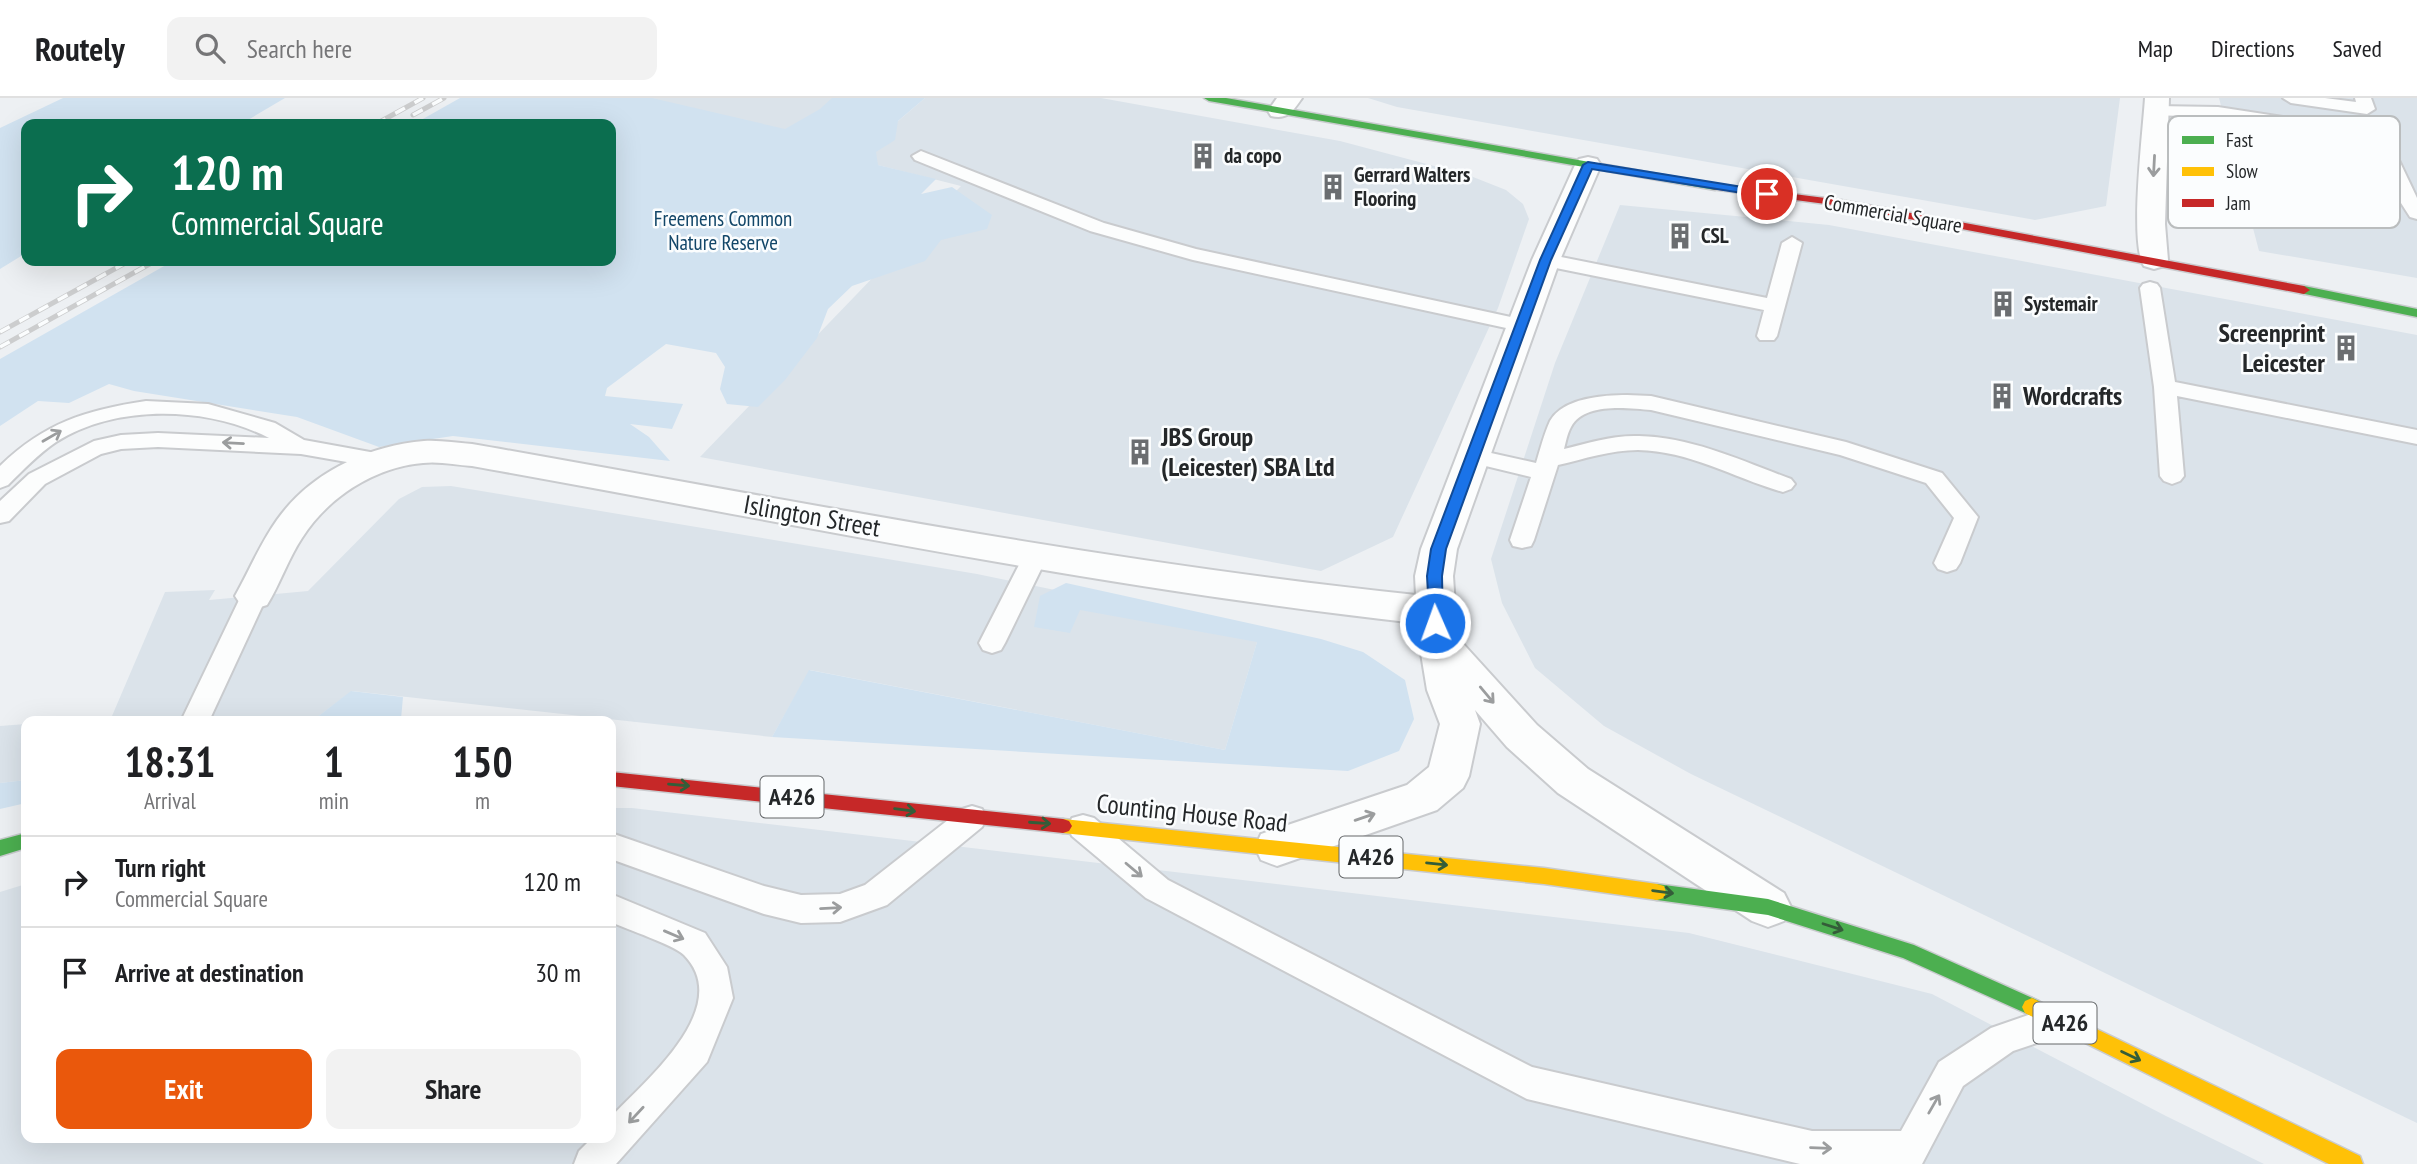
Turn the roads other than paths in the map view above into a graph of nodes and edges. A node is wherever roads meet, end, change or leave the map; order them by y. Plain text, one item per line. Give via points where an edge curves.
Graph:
1 (1209, 98) edge
2 (2291, 98) edge
3 (2365, 103) edge
4 (1285, 104) edge
5 (2156, 105) edge
6 (2243, 116) edge
7 (921, 156) dead end
8 (1588, 165) junction
9 (2400, 181) edge
10 (2417, 212) edge
11 (1792, 243) dead end
12 (1545, 260) junction
13 (2154, 260) junction
14 (2150, 288) dead end
15 (1775, 306) junction
16 (2417, 313) edge
17 (1520, 325) junction
18 (1767, 336) dead end
19 (2165, 387) junction
20 (2417, 437) edge
21 (301, 447) junction
22 (1473, 456) junction
23 (381, 461) junction
24 (1546, 467) junction
25 (2172, 476) dead end
26 (0, 480) edge
27 (1783, 484) dead end
28 (0, 515) edge
29 (1522, 540) dead end
30 (1036, 555) junction
31 (1947, 563) dead end
32 (254, 596) joint
33 (1438, 628) junction
34 (992, 643) dead end
35 (197, 716) edge
36 (616, 779) edge
37 (972, 818) junction
38 (1081, 826) junction
39 (21, 842) edge
40 (1277, 847) junction
41 (0, 848) edge
42 (616, 848) edge
43 (1768, 907) junction
44 (616, 910) edge
45 (2060, 1020) junction
46 (616, 1138) edge
47 (611, 1143) edge
48 (1906, 1156) edge
49 (592, 1164) edge
50 (2352, 1164) edge

1 - 4 street, Commercial Square
2 - 3 lane
4 - 8 street, Commercial Square
5 - 6 lane
5 -> 13 street
7 - 17 lane via 1097,227 1193,254
8 - 12 street
8 - 13 street, Commercial Square via 1841,203
9 - 10 lane
11 - 15 lane
12 - 15 lane
12 - 17 street
13 - 16 street, Commercial Square
14 - 19 lane
15 - 18 lane
17 - 22 street
19 - 20 lane
19 - 25 lane
21 - 23 lane
26 -> 21 lane via 31,449 57,432 143,409 222,412 254,422
21 -> 28 lane via 158,440 94,448 37,479
22 - 24 lane
22 - 33 street via 1438,549 1434,576
23 - 30 street, Islington Street via 423,452 472,455
23 - 32 street, Islington Street via 345,475 315,498 293,523
24 - 27 lane via 1635,443 1657,444
24 - 29 lane
24 - 31 lane via 1561,422 1574,410 1621,400 1846,449 1934,478 1966,517
30 - 33 street, Islington Street via 1342,601
30 - 34 lane
32 - 35 lane
40 -> 33 street via 1422,798 1448,776 1460,724 1447,690
33 -> 43 street via 1522,736 1573,781
36 -> 37 street, Counting House Road / A426
37 -> 38 street, Counting House Road / A426
42 -> 37 lane via 764,900 801,909 840,908 876,895
38 - 40 street, Counting House Road / A426
38 -> 48 lane via 1157,889 1527,1082 1812,1149
39 - 41 street
40 -> 43 street, Counting House Road / A426 via 1592,881
43 -> 45 street, A426 via 1907,951
44 -> 46 lane via 694,943 711,967 717,998 695,1051
48 -> 45 lane via 1951,1074 2003,1039
45 -> 50 street, A426
47 -> 49 lane

